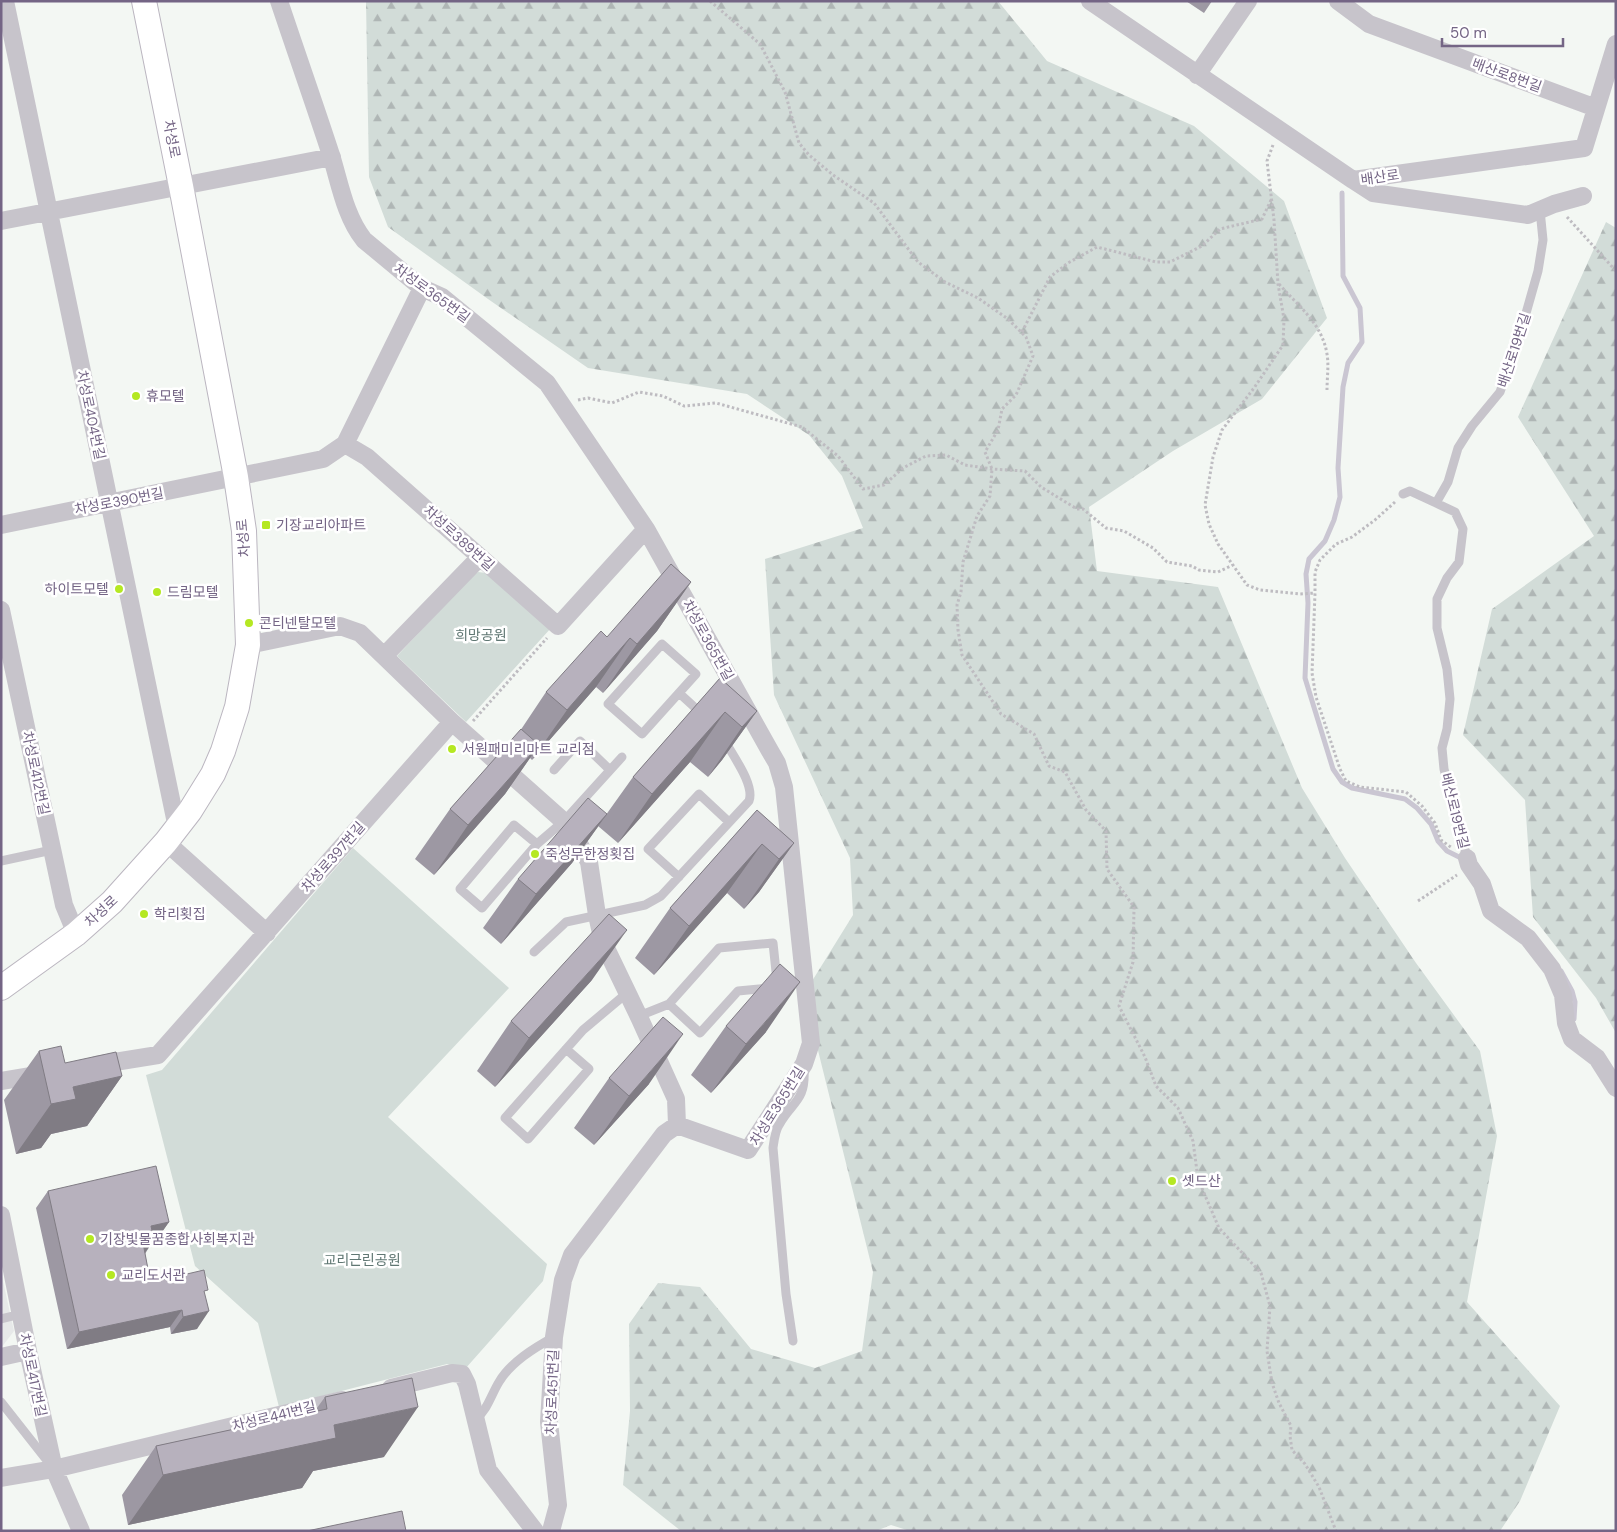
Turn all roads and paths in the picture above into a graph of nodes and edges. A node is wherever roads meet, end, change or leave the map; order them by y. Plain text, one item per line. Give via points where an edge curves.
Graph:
1 (5, 1) edge
2 (144, 1) edge
3 (279, 1) edge
4 (710, 1) edge
5 (1090, 1) edge
6 (1248, 1) edge
7 (1338, 1) edge
8 (1616, 44) edge
9 (1197, 75) junction
10 (1596, 108) junction
11 (1280, 131) junction
12 (332, 157) junction
13 (1353, 180) junction
14 (181, 186) junction
15 (1583, 196) dead end
16 (1272, 199) junction
17 (1547, 207) junction
18 (49, 212) junction
19 (1, 221) edge
20 (1616, 271) edge
21 (1278, 284) junction
22 (422, 288) junction
23 (1022, 332) junction
24 (1326, 390) dead end
25 (564, 407) junction
26 (345, 444) junction
27 (992, 469) junction
28 (236, 477) junction
29 (1402, 494) joint
30 (110, 503) junction
31 (1436, 503) junction
32 (1, 525) edge
33 (646, 529) junction
34 (480, 557) junction
35 (1233, 566) junction
36 (1313, 593) junction
37 (1, 610) edge
38 (558, 626) junction
39 (248, 645) junction
40 (384, 656) junction
41 (679, 693) junction
42 (706, 719) edge
43 (458, 727) junction
44 (720, 731) edge
45 (622, 757) dead end
46 (554, 770) dead end
47 (610, 770) junction
48 (564, 821) junction
49 (729, 822) junction
50 (172, 835) junction
51 (537, 844) junction
52 (52, 850) junction
53 (1467, 860) junction
54 (1, 861) edge
55 (679, 877) junction
56 (1418, 901) dead end
57 (597, 915) junction
58 (267, 933) junction
59 (76, 934) junction
60 (534, 952) dead end
61 (1, 988) edge
62 (628, 993) junction
63 (669, 1004) junction
64 (639, 1016) junction
65 (566, 1049) junction
66 (804, 1064) junction
67 (78, 1068) edge
68 (59, 1072) edge
69 (1, 1081) edge
70 (1616, 1088) edge
71 (677, 1125) junction
72 (1, 1215) edge
73 (20, 1314) junction
74 (1, 1319) edge
75 (554, 1337) junction
76 (793, 1341) dead end
77 (28, 1351) junction
78 (1, 1357) edge
79 (374, 1392) edge
80 (355, 1396) edge
81 (1, 1402) edge
82 (476, 1419) junction
83 (54, 1469) junction
84 (1, 1478) edge
85 (81, 1531) edge
86 (535, 1531) edge
87 (551, 1531) edge
88 (1336, 1531) edge

1 - 18 street, 차성로404번길
2 - 14 main road, 차성로
3 - 12 street, 차성로365번길
4 - 23 path via 760,44 785,92 800,143 809,155 833,176 874,203 918,262 945,282 978,298
5 - 9 street, 배산로
6 - 9 street
7 - 10 street, 배산로8번길 via 1369,24
8 - 10 street, 배산로
9 - 11 street, 배산로
10 - 13 street, 배산로 via 1584,148
11 - 13 street, 배산로
11 - 16 path via 1267,162
12 - 14 street
12 - 22 street, 차성로365번길 via 351,222 357,232
13 - 17 street via 1373,193 1528,215
14 - 18 street
14 - 28 main road, 차성로
15 - 17 street
16 - 21 path
16 - 23 path via 1262,219 1220,229 1202,246 1170,262 1156,262 1097,247 1050,277
17 - 20 path
17 - 31 lane, 배산로19번길 via 1538,271 1500,392 1458,448 1448,482
18 - 19 street
18 - 30 street, 차성로404번길
21 - 24 path via 1311,317 1323,336 1328,356
21 - 35 path via 1284,319 1283,345 1222,430 1213,456 1205,505 1218,544
22 - 25 street, 차성로365번길 via 442,297 547,383
22 - 26 street
23 - 27 path via 1033,356 1016,395 1002,409 998,430 985,452
25 - 27 path via 570,402 588,398 612,403 639,392 663,396 684,406 716,403 802,427 838,456 862,489 884,486 903,468 926,456 946,455 965,465
25 - 33 street, 차성로365번길
26 - 28 street via 323,459
26 - 34 street, 차성로389번길 via 367,457
27 - 35 path via 1026,471 1042,487 1077,509 1083,508 1106,528 1124,531 1153,548 1167,562 1218,572
27 - 88 path via 990,496 977,516 963,562 957,605 962,655 1001,714 1034,734 1049,766 1065,772 1086,810 1106,831 1108,868 1134,907 1132,962 1119,1006 1156,1086 1178,1108 1193,1141 1198,1179 1219,1228 1262,1273 1270,1306 1267,1351 1272,1383 1278,1403 1291,1426 1292,1450 1319,1487
28 - 30 street, 차성로390번길
28 - 39 main road, 차성로 via 244,530
29 - 31 lane, 배산로19번길 via 1410,492
29 - 36 path via 1375,520 1336,544 1320,560
30 - 32 street, 차성로390번길
30 - 50 street, 차성로404번길
31 - 53 lane, 배산로19번길 via 1455,512 1463,529 1459,562 1446,578 1437,599 1437,628 1447,668 1450,700 1442,748 1444,769
33 - 38 street
33 - 66 street, 차성로365번길 via 781,774 810,1043
34 - 38 street, 차성로389번길
34 - 40 street
35 - 36 path via 1247,585 1260,590
36 - 53 path via 1312,673 1316,696 1346,781 1406,792 1435,823 1441,840
37 - 52 street, 차성로412번길
38 - 43 path
39 - 40 street via 340,626 360,633
39 - 50 main road, 차성로 via 237,707 223,751 200,796
40 - 43 street
41 - 41 lane via 696,674 662,644 608,704 642,734
41 - 42 lane
43 - 48 street
43 - 58 street, 차성로397번길
44 - 49 lane via 750,786 748,801
45 - 47 lane
46 - 47 lane via 580,741
47 - 48 lane
48 - 51 lane
48 - 57 street via 589,862
49 - 55 lane
49 - 55 lane via 699,794 648,849
50 - 58 street
50 - 59 main road, 차성로 via 112,902
51 - 51 lane via 514,825 460,889 482,908
52 - 54 lane
52 - 59 street, 차성로412번길 via 64,905
53 - 56 path via 1455,876
53 - 70 street, 배산로19번길 via 1482,884 1491,911 1528,938 1552,968 1563,995 1566,1023 1572,1039 1598,1058
55 - 57 lane via 654,902
57 - 60 lane via 566,922
57 - 62 street via 603,942
58 - 67 street, 차성로397번길 via 158,1055
59 - 61 main road, 차성로
62 - 64 street
62 - 65 lane via 583,1030
63 - 63 lane via 700,1033 738,991 777,987 773,943 719,948
63 - 64 lane
64 - 71 street via 676,1099
65 - 65 lane via 505,1118 528,1138 589,1070
66 - 71 street, 차성로365번길 via 748,1150
66 - 76 lane via 800,1098 778,1126 773,1148
68 - 69 street
71 - 75 street, 차성로451번길 via 664,1134 572,1255 562,1280
72 - 73 street, 차성로417번길
73 - 74 lane
73 - 77 street, 차성로417번길
75 - 82 lane via 530,1350 509,1370
75 - 87 street, 차성로451번길 via 549,1422 558,1505
77 - 78 street
77 - 83 street, 차성로417번길
79 - 82 street via 452,1373 462,1374
80 - 83 street, 차성로441번길
81 - 83 lane
82 - 86 street via 488,1470
83 - 84 street, 차성로441번길
83 - 85 street, 차성로417번길

